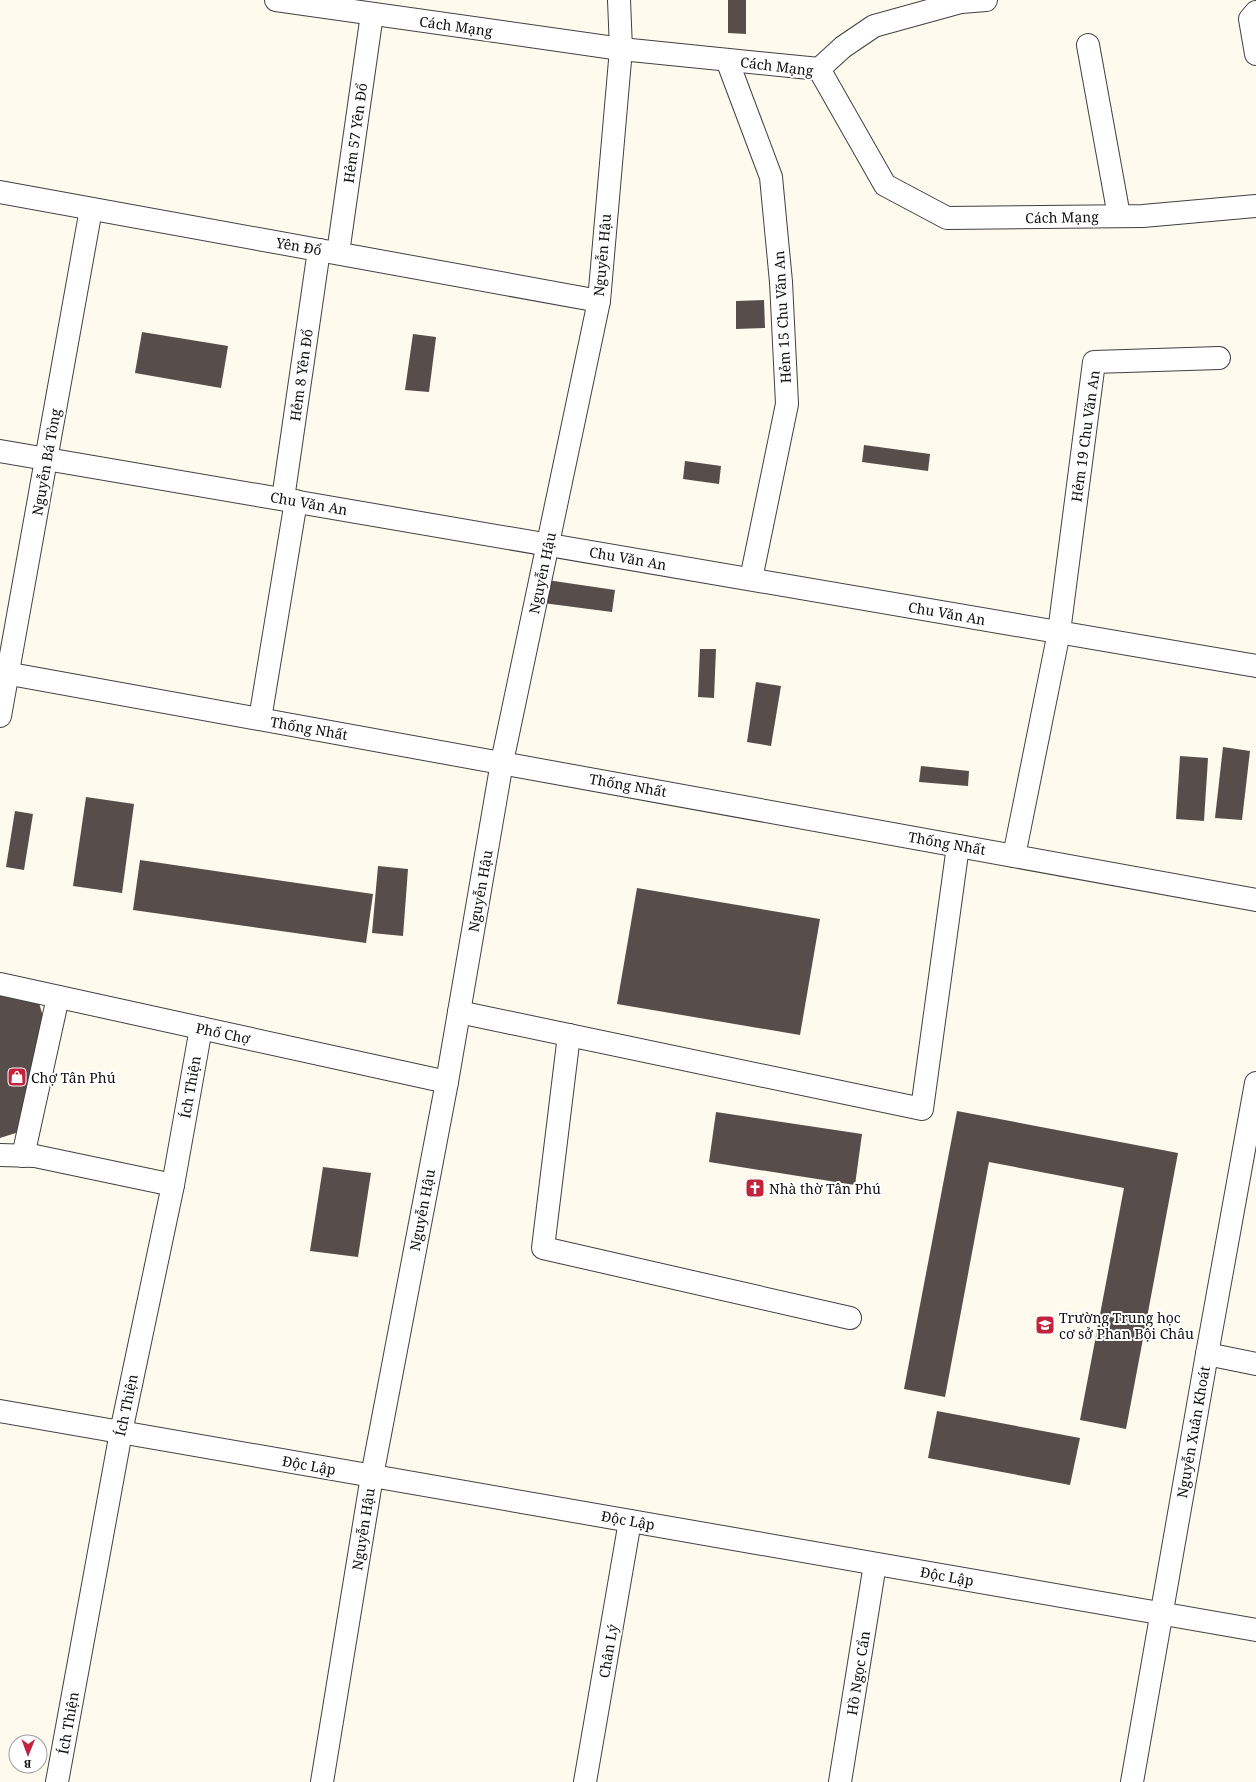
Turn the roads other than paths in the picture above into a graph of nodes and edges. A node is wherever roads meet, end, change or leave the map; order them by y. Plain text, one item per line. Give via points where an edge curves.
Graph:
1 (276, 0) edge
2 (619, 0) edge
3 (986, 0) edge
4 (961, 1) edge
5 (1256, 12) edge
6 (372, 14) junction
7 (1088, 45) dead end
8 (621, 49) junction
9 (1256, 54) edge
10 (727, 60) junction
11 (819, 69) junction
12 (0, 192) edge
13 (1256, 206) edge
14 (91, 209) junction
15 (1119, 216) junction
16 (328, 252) junction
17 (598, 301) junction
18 (1218, 358) dead end
19 (0, 451) edge
20 (46, 459) junction
21 (290, 500) junction
22 (548, 545) junction
23 (751, 580) junction
24 (1059, 632) junction
25 (1256, 666) edge
26 (4, 673) edge
27 (0, 716) edge
28 (260, 719) junction
29 (502, 762) junction
30 (958, 846) junction
31 (1014, 856) junction
32 (1256, 900) edge
33 (0, 984) edge
34 (58, 997) junction
35 (459, 1012) junction
36 (201, 1028) junction
37 (569, 1035) junction
38 (446, 1082) junction
39 (1256, 1083) edge
40 (0, 1155) edge
41 (24, 1156) junction
42 (1249, 1157) edge
43 (173, 1185) junction
44 (850, 1318) dead end
45 (1207, 1354) junction
46 (1256, 1364) edge
47 (0, 1411) edge
48 (120, 1432) junction
49 (372, 1476) junction
50 (630, 1521) junction
51 (875, 1564) junction
52 (1162, 1614) junction
53 (1256, 1630) edge
54 (57, 1782) edge
55 (322, 1782) edge
56 (585, 1782) edge
57 (840, 1782) edge
58 (1132, 1782) edge

1 - 6 street, Cách Mạng
2 - 8 street, Nguyễn Hậu
3 - 4 street
4 - 11 street via 874,26 843,47
5 - 9 street via 1250,19
6 - 8 street, Cách Mạng
6 - 16 street, Hẻm 57 Yên Đổ
7 - 15 street
8 - 10 street, Cách Mạng
8 - 17 street, Nguyễn Hậu
10 - 11 street, Cách Mạng
10 - 23 street, Hẻm 15 Chu Văn An via 771,177 782,282 787,404
11 - 15 street, Cách Mạng via 885,185 947,218
12 - 14 street, Yên Đổ
13 - 15 street, Cách Mạng
14 - 16 street, Yên Đổ
14 - 20 street, Nguyễn Bá Tòng
16 - 17 street, Yên Đổ
16 - 21 street, Hẻm 8 Yên Đổ
17 - 22 street, Nguyễn Hậu
18 - 24 street, Hẻm 19 Chu Văn An via 1094,362
19 - 20 street, Chu Văn An
20 - 21 street, Chu Văn An
20 - 26 street, Nguyễn Bá Tòng
21 - 22 street, Chu Văn An
21 - 28 street, Hẻm 8 Yên Đổ
22 - 23 street, Chu Văn An
22 - 29 street, Nguyễn Hậu
23 - 24 street, Chu Văn An
24 - 25 street, Chu Văn An
24 - 31 street
26 - 27 street, Nguyễn Bá Tòng
26 - 28 street, Thống Nhất
28 - 29 street, Thống Nhất
29 - 30 street, Thống Nhất
29 - 35 street, Nguyễn Hậu
30 - 31 street, Thống Nhất
30 - 37 street via 922,1109
31 - 32 street, Thống Nhất
33 - 34 street, Phố Chợ
34 - 36 street, Phố Chợ
34 - 41 street
35 - 37 street
35 - 38 street, Nguyễn Hậu
36 - 38 street, Phố Chợ
36 - 43 street, Ích Thiện
37 - 44 street via 543,1248
38 - 49 street, Nguyễn Hậu
39 - 42 street, Nguyễn Xuân Khoát
40 - 41 street
41 - 43 street via 35,1156
42 - 45 street, Nguyễn Xuân Khoát
43 - 48 street, Ích Thiện
45 - 46 street
45 - 52 street, Nguyễn Xuân Khoát
47 - 48 street, Độc Lập
48 - 49 street, Độc Lập
48 - 54 street, Ích Thiện
49 - 50 street, Độc Lập
49 - 55 street, Nguyễn Hậu
50 - 51 street, Độc Lập
50 - 56 street, Chân Lý
51 - 52 street, Độc Lập
51 - 57 street, Hồ Ngọc Cẩn
52 - 53 street, Độc Lập
52 - 58 street, Nguyễn Xuân Khoát

